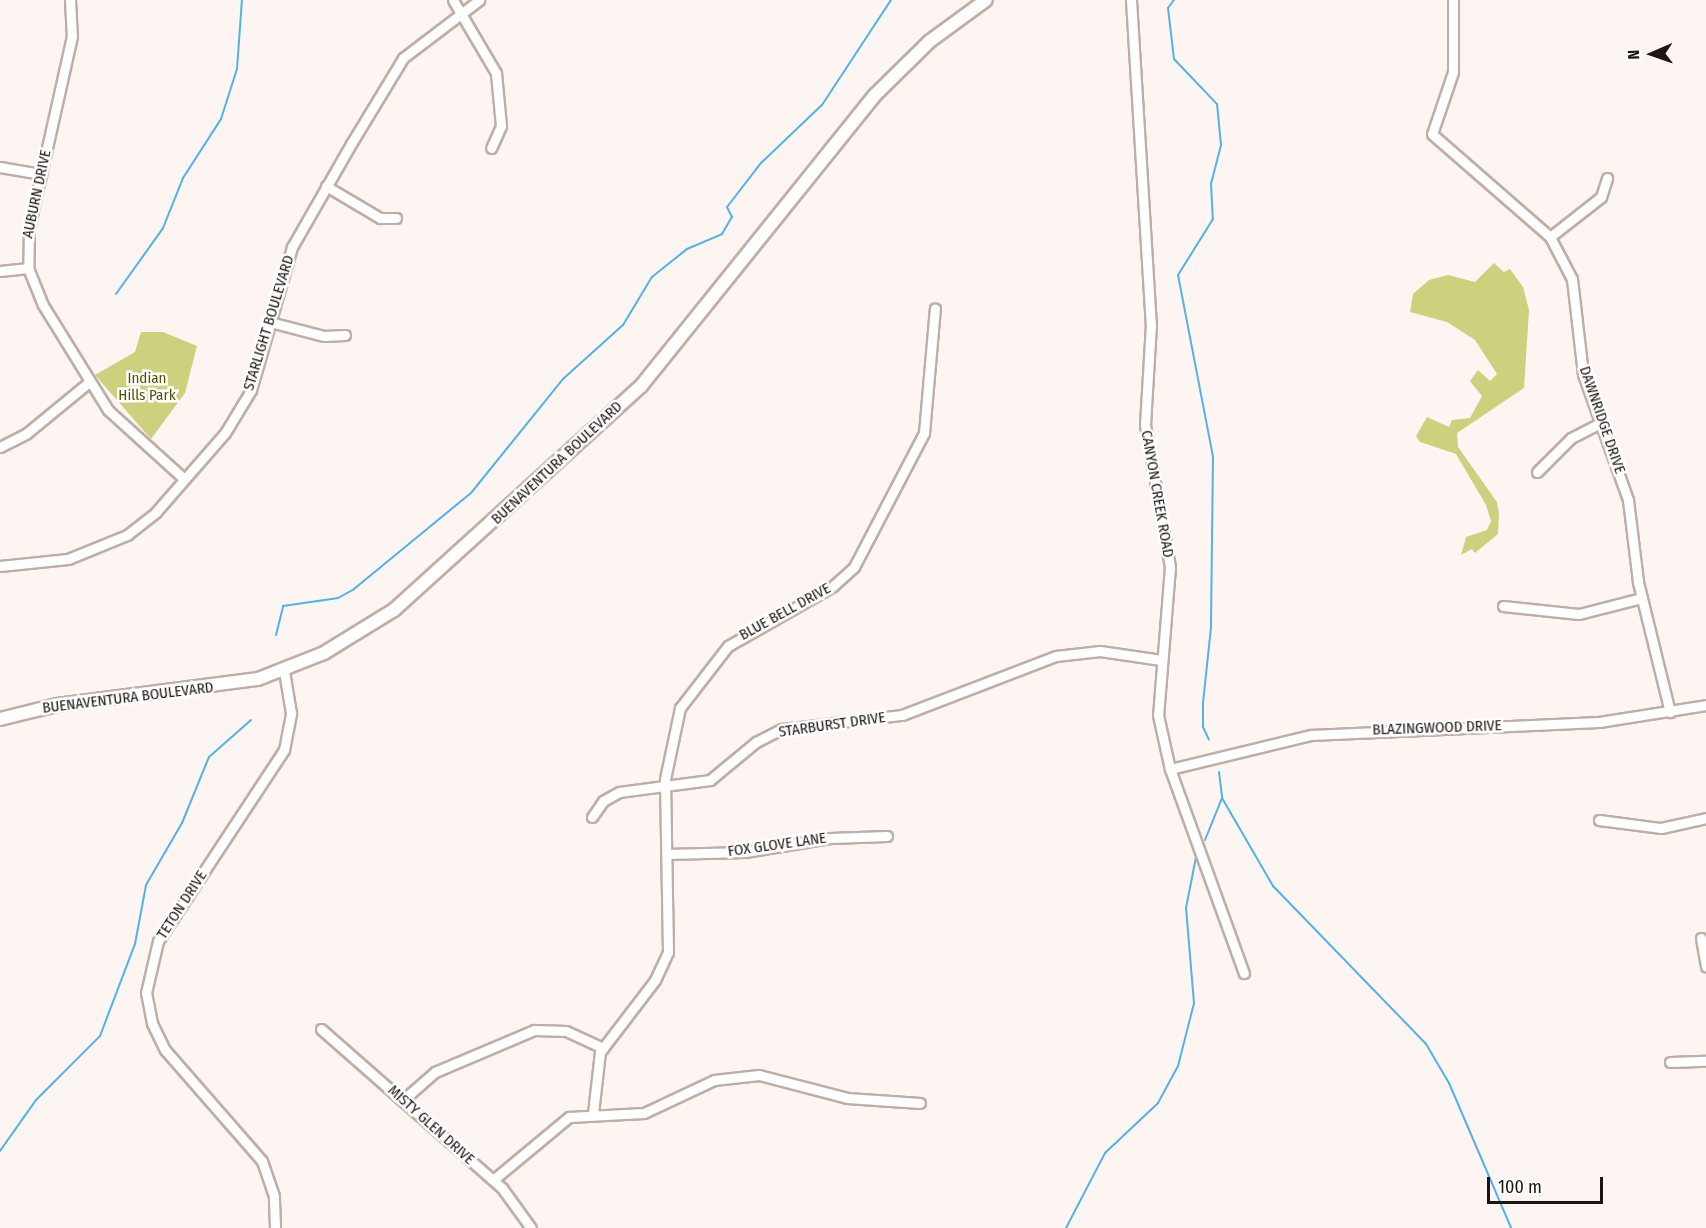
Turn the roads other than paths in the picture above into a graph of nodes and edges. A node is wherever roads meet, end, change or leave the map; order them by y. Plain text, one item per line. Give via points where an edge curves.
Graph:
1 (71, 0) edge
2 (453, 0) edge
3 (479, 0) edge
4 (986, 0) edge
5 (1131, 0) edge
6 (1453, 0) edge
7 (462, 12) junction
8 (491, 148) dead end
9 (0, 167) edge
10 (40, 174) junction
11 (1607, 178) dead end
12 (326, 186) junction
13 (396, 218) dead end
14 (1550, 237) junction
15 (28, 268) junction
16 (0, 271) edge
17 (935, 308) dead end
18 (270, 322) junction
19 (345, 335) dead end
20 (89, 382) junction
21 (1601, 423) junction
22 (0, 447) edge
23 (1537, 472) dead end
24 (184, 479) junction
25 (0, 566) edge
26 (1642, 598) junction
27 (1503, 606) dead end
28 (1161, 660) junction
29 (284, 671) junction
30 (1706, 705) edge
31 (1670, 712) junction
32 (0, 719) edge
33 (1170, 770) junction
34 (665, 788) junction
35 (592, 817) dead end
36 (1706, 818) edge
37 (1599, 820) dead end
38 (887, 836) dead end
39 (667, 854) junction
40 (1701, 939) dead end
41 (1706, 967) edge
42 (1244, 973) dead end
43 (321, 1029) dead end
44 (603, 1048) junction
45 (1706, 1061) edge
46 (1670, 1062) dead end
47 (403, 1100) junction
48 (920, 1103) dead end
49 (593, 1113) junction
50 (493, 1180) junction
51 (275, 1228) edge
52 (531, 1228) edge

1 - 10 street, AUBURN DRIVE via 72,36
2 - 7 street
3 - 7 street, STARLIGHT BOULEVARD
4 - 29 main road, BUENAVENTURA BOULEVARD via 930,41 875,95 641,386 421,588 352,637
5 - 28 street, CANYON CREEK ROAD via 1151,324 1145,425 1170,574
6 - 14 street, DAWNRIDGE DRIVE via 1452,79 1433,125 1435,140
7 - 8 street via 489,56 498,82 501,126
7 - 12 street, STARLIGHT BOULEVARD via 399,64
9 - 10 street
10 - 15 street, AUBURN DRIVE via 27,237
11 - 14 street via 1600,197
12 - 13 street via 380,218
12 - 18 street, STARLIGHT BOULEVARD via 292,247
14 - 21 street, DAWNRIDGE DRIVE via 1572,279 1583,374
15 - 16 street
15 - 20 street, AUBURN DRIVE via 43,305
17 - 34 street, BLUE BELL DRIVE via 924,433 857,562 833,586 735,640 702,672 672,729
18 - 19 street via 324,336
18 - 24 street, STARLIGHT BOULEVARD via 243,406
20 - 22 street via 27,433
20 - 24 street, AUBURN DRIVE via 112,415
21 - 23 street via 1571,438
21 - 26 street, DAWNRIDGE DRIVE via 1628,500
24 - 25 street, STARLIGHT BOULEVARD via 149,519 107,546 60,561
26 - 27 street via 1579,614
26 - 31 street, DAWNRIDGE DRIVE
28 - 33 street, CANYON CREEK ROAD via 1158,715
28 - 34 street, STARBURST DRIVE via 1100,651 1056,656 902,715 782,729 756,742 710,780
29 - 32 main road, BUENAVENTURA BOULEVARD via 218,687 57,705
29 - 51 street, TETON DRIVE via 291,713 284,750 158,941 146,993 152,1023 165,1050 262,1161 274,1196
30 - 31 street, BLAZINGWOOD DRIVE
31 - 33 street, BLAZINGWOOD DRIVE via 1599,722 1338,732 1270,741
33 - 42 street, CANYON CREEK ROAD
34 - 35 street, STARBURST DRIVE via 613,795
34 - 39 street, BLUE BELL DRIVE
36 - 37 street via 1661,828
38 - 39 street, FOX GLOVE LANE via 830,838 745,852
39 - 44 street, BLUE BELL DRIVE via 667,957
40 - 41 street
43 - 47 street, MISTY GLEN DRIVE
44 - 47 street via 566,1031 534,1030 435,1072
44 - 49 street, BLUE BELL DRIVE via 595,1071
45 - 46 street
47 - 50 street, MISTY GLEN DRIVE
48 - 49 street via 847,1098 759,1075 707,1082 644,1113
49 - 50 street via 552,1126
50 - 52 street, MISTY GLEN DRIVE via 522,1209

